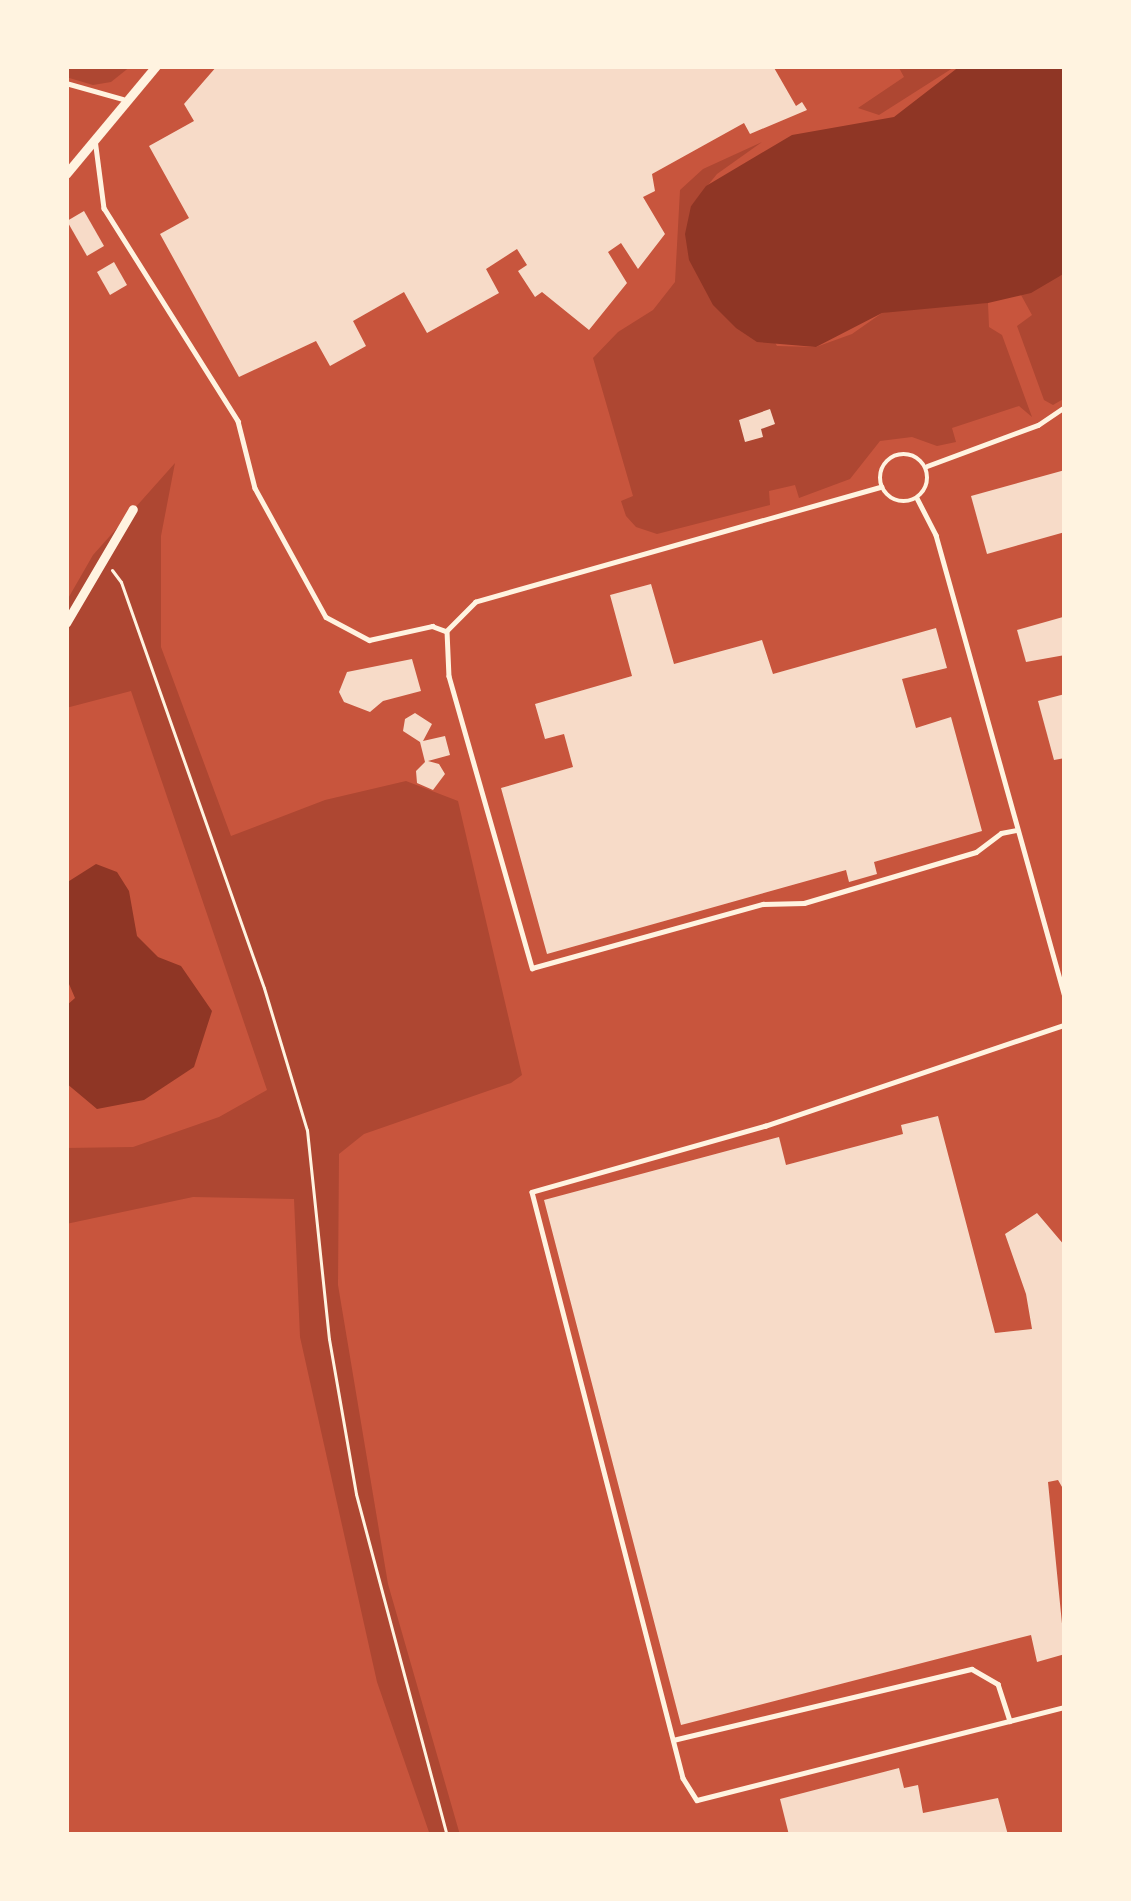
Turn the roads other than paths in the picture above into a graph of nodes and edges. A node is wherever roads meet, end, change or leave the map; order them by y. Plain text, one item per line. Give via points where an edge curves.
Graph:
1 (156, 66) edge
2 (66, 83) edge
3 (129, 100) junction
4 (95, 140) junction
5 (66, 173) edge
6 (1065, 407) edge
7 (926, 467) junction
8 (882, 487) junction
9 (917, 498) junction
10 (133, 508) dead end
11 (66, 623) edge
12 (447, 631) junction
13 (1017, 830) junction
14 (1065, 998) edge
15 (1065, 1025) edge
16 (1065, 1707) edge
17 (1010, 1721) junction
18 (673, 1740) junction

1 - 3 street
2 - 3 lane
3 - 4 street
4 - 5 street
4 - 12 lane via 104,208 238,421 255,488 326,617 369,640 432,626
6 - 7 lane
7 - 8 lane via 915,455 893,455 880,472
7 - 9 lane via 928,483
8 - 9 lane via 893,500
8 - 12 lane via 476,602
9 - 13 lane via 936,535
10 - 11 street
12 - 13 lane via 449,676 532,968 763,904 804,903 976,851
13 - 14 lane
15 - 18 lane via 766,1126 532,1192
16 - 17 lane
17 - 18 lane via 998,1684 972,1669
17 - 18 lane via 697,1800

